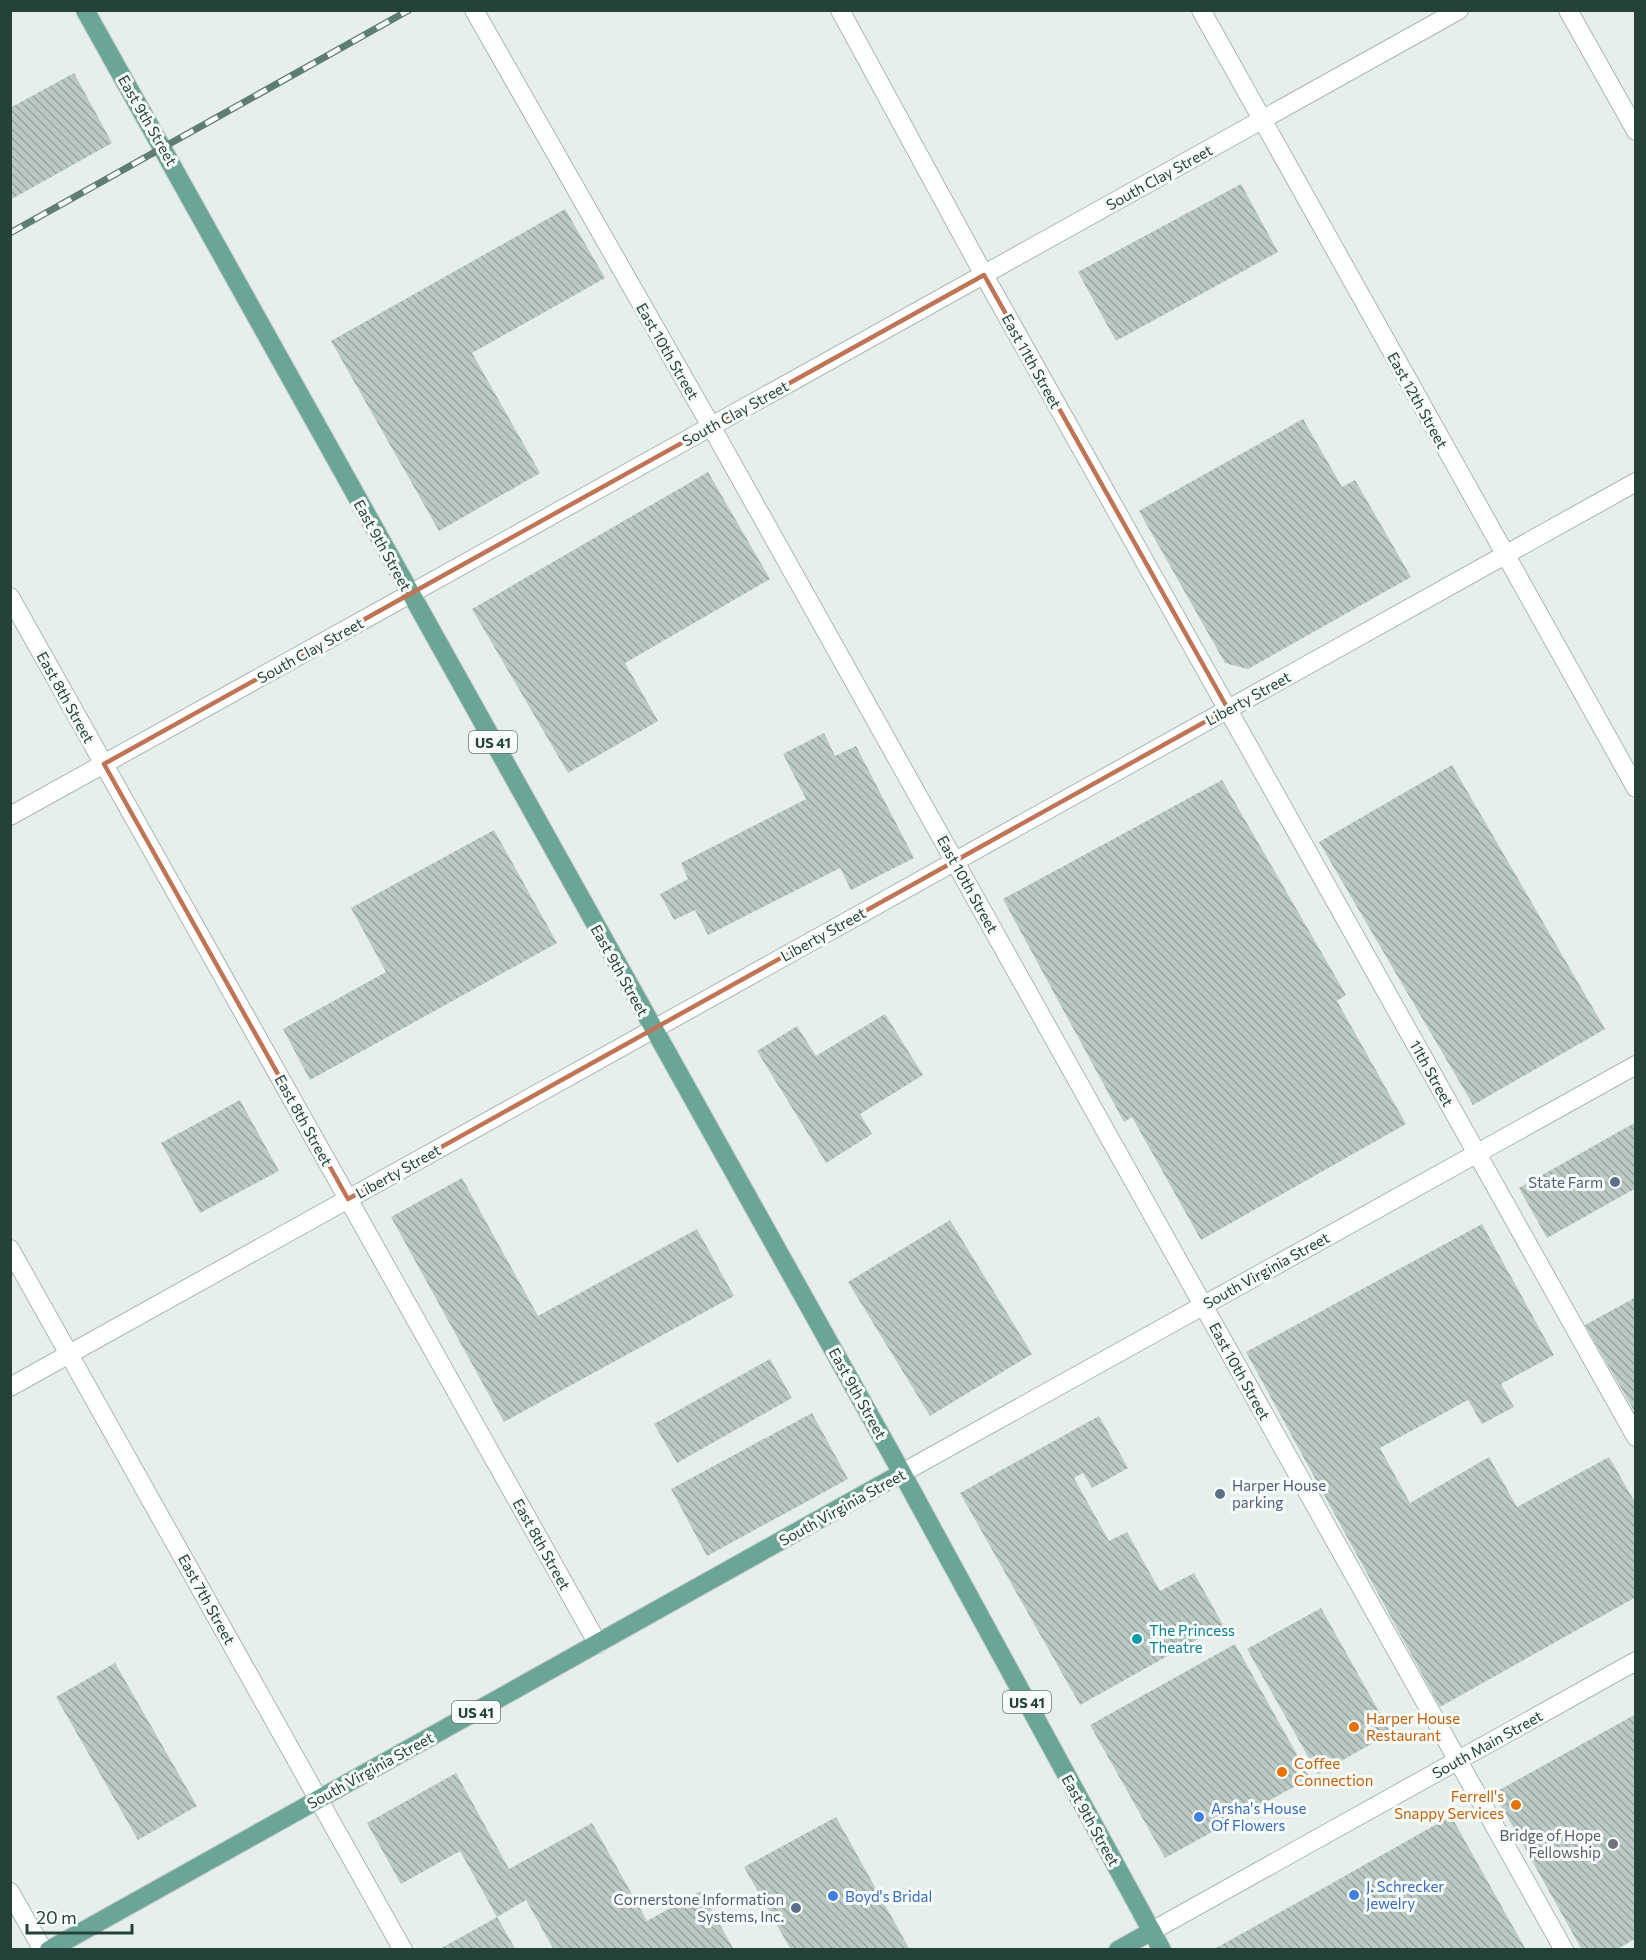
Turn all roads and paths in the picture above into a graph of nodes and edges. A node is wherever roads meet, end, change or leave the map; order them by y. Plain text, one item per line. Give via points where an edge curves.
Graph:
1 (85, 10) edge
2 (474, 10) edge
3 (840, 10) edge
4 (1202, 10) edge
5 (1459, 10) edge
6 (1568, 10) edge
7 (1261, 121) junction
8 (1635, 131) edge
9 (984, 275) junction
10 (711, 426) junction
11 (1635, 482) edge
12 (1505, 555) junction
13 (410, 594) junction
14 (10, 597) edge
15 (1228, 709) junction
16 (104, 764) junction
17 (1635, 788) edge
18 (10, 816) edge
19 (955, 861) junction
20 (654, 1029) junction
21 (1635, 1065) edge
22 (1477, 1154) junction
23 (348, 1199) junction
24 (10, 1249) edge
25 (1203, 1305) junction
26 (69, 1354) junction
27 (10, 1387) edge
28 (1635, 1437) edge
29 (902, 1473) junction
30 (598, 1644) junction
31 (1635, 1661) edge
32 (1458, 1760) junction
33 (319, 1799) junction
34 (10, 1892) edge
35 (1152, 1930) junction
36 (43, 1950) edge
37 (49, 1950) edge
38 (403, 1950) edge
39 (1118, 1950) edge
40 (1162, 1950) edge
41 (1564, 1950) edge

1 - 13 main road, East 9th Street / US 41
2 - 10 street, East 10th Street
3 - 9 street, East 11th Street
4 - 7 street, East 12th Street
5 - 7 street, South Clay Street
6 - 8 street
7 - 9 street, South Clay Street
7 - 12 street, East 12th Street
9 - 10 street, South Clay Street
9 - 15 street, East 11th Street
10 - 13 street, South Clay Street
10 - 19 street, East 10th Street
11 - 12 street, Liberty Street
12 - 15 street, Liberty Street
12 - 17 street, East 12th Street
13 - 16 street, South Clay Street
13 - 20 main road, East 9th Street / US 41
14 - 16 street, East 8th Street
15 - 19 street, Liberty Street
15 - 22 street, 11th Street
16 - 18 street, South Clay Street
16 - 23 street, East 8th Street
19 - 20 street, Liberty Street
19 - 25 street, East 10th Street
20 - 23 street, Liberty Street
20 - 29 main road, East 9th Street / US 41
21 - 22 street, South Virginia Street
22 - 25 street, South Virginia Street
22 - 28 street, 11th Street
23 - 26 street, Liberty Street
23 - 30 street, East 8th Street
24 - 26 street, East 7th Street
25 - 29 street, South Virginia Street
25 - 32 street, East 10th Street
26 - 27 street, Liberty Street
26 - 33 street, East 7th Street
29 - 30 main road, South Virginia Street / US 41
29 - 35 main road, East 9th Street / US 41
30 - 33 main road, South Virginia Street / US 41
31 - 32 street, South Main Street
32 - 35 street, South Main Street
32 - 41 street, East 10th Street
33 - 37 main road, South Virginia Street / US 41
33 - 38 street, East 7th Street
34 - 36 street
35 - 39 main road, South Main Street
35 - 40 main road, East 9th Street

